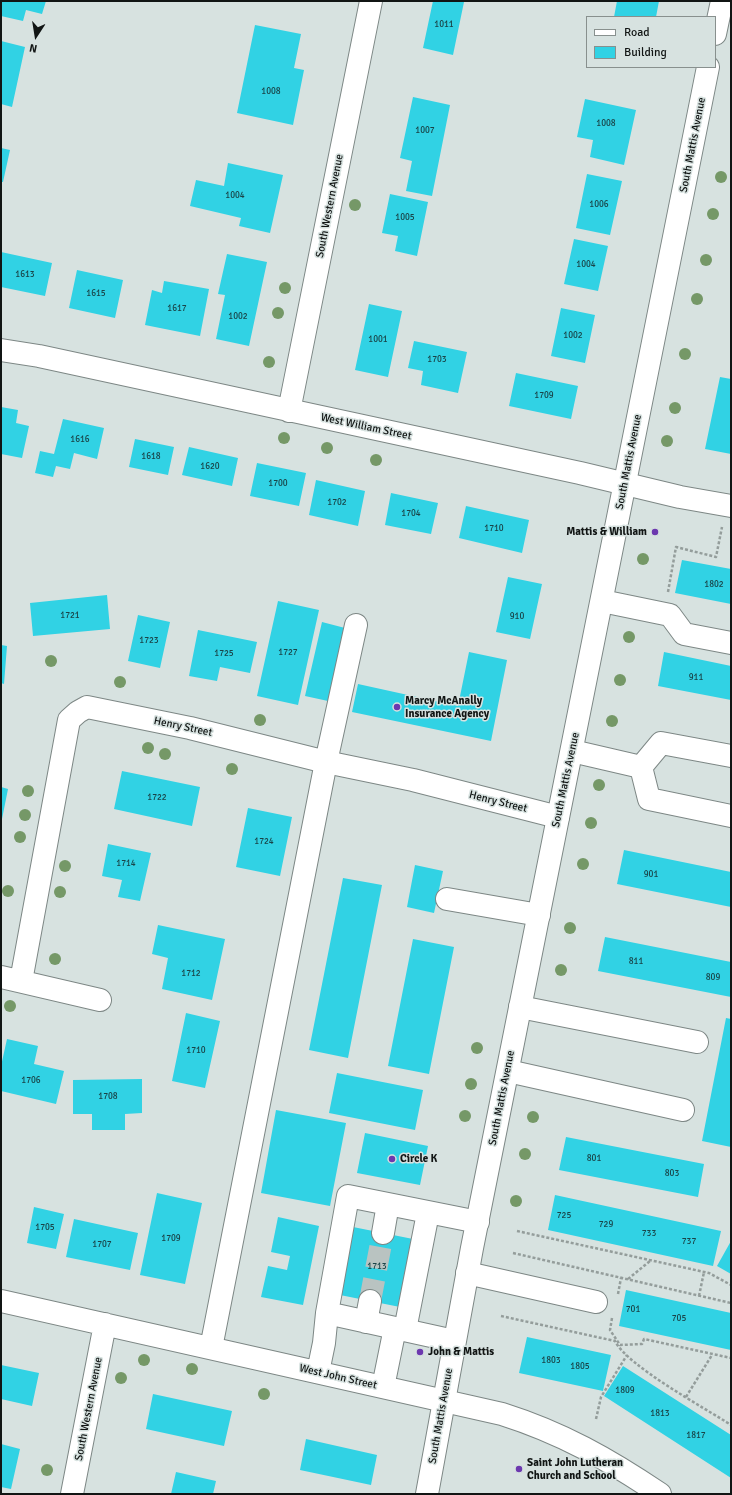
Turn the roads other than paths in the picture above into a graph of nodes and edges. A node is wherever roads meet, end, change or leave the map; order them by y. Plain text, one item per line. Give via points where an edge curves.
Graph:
1 (371, 1) edge
2 (722, 1) edge
3 (716, 29) edge
4 (708, 68) edge
5 (1, 350) edge
6 (289, 411) junction
7 (625, 484) junction
8 (729, 506) edge
9 (602, 601) junction
10 (356, 625) dead end
11 (731, 643) edge
12 (572, 751) junction
13 (731, 756) edge
14 (326, 762) junction
15 (641, 767) junction
16 (731, 816) edge
17 (558, 817) junction
18 (447, 899) dead end
19 (538, 914) junction
20 (11, 979) edge
21 (100, 1000) dead end
22 (520, 1007) junction
23 (697, 1042) dead end
24 (508, 1071) junction
25 (683, 1110) dead end
26 (388, 1204) junction
27 (428, 1213) junction
28 (478, 1222) junction
29 (383, 1233) tunnel mouth
30 (467, 1273) junction
31 (1, 1301) edge
32 (609, 1306) road end
33 (327, 1313) junction
34 (105, 1324) junction
35 (400, 1329) junction
36 (454, 1341) junction
37 (212, 1348) junction
38 (318, 1372) junction
39 (384, 1387) junction
40 (443, 1400) junction
41 (72, 1494) edge
42 (427, 1494) edge
43 (660, 1494) edge

1 - 6 street, South Western Avenue
2 - 3 street
4 - 7 street, South Mattis Avenue
5 - 6 street, West William Street via 39,356
6 - 7 street, West William Street
7 - 8 street, West William Street
7 - 9 street, South Mattis Avenue
9 - 11 street via 670,615 684,634
9 - 12 street, South Mattis Avenue
10 - 14 street
12 - 15 street
12 - 17 street, South Mattis Avenue
13 - 15 street via 661,743
14 - 17 street, Henry Street via 413,780
14 - 20 street, Henry Street via 102,709 87,707 78,712 69,720
14 - 37 street
15 - 16 street via 648,799
17 - 19 street, South Mattis Avenue
18 - 19 street
19 - 22 street, South Mattis Avenue
20 - 21 street, Henry Street
22 - 23 street
22 - 24 street, South Mattis Avenue
24 - 25 street
24 - 28 street, South Mattis Avenue
26 - 27 street
26 - 29 street
26 - 33 street via 348,1196
27 - 28 street
27 - 35 street
28 - 30 street, South Mattis Avenue
30 - 32 street
30 - 36 street, South Mattis Avenue
31 - 34 street, West John Street
33 - 35 street via 368,1312
33 - 38 street
34 - 37 street, West John Street
34 - 41 street, South Western Avenue
35 - 36 street
35 - 39 street
36 - 40 street, South Mattis Avenue
37 - 38 street, West John Street
38 - 39 street, West John Street
39 - 40 street, West John Street
40 - 42 street, South Mattis Avenue
40 - 43 street, West John Street via 535,1424 581,1445

